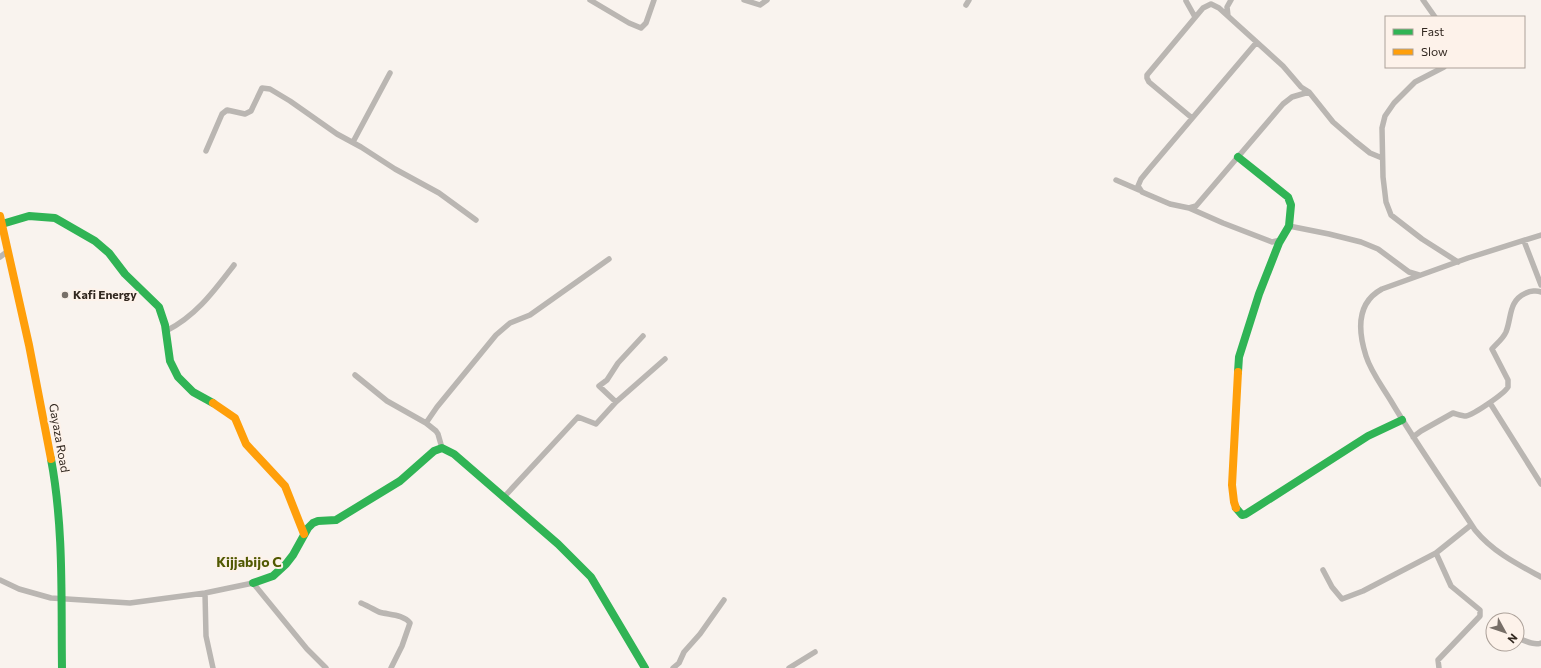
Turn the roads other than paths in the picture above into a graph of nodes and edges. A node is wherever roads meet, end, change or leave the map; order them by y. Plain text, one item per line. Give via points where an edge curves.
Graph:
1 (590, 0) edge
2 (654, 0) edge
3 (744, 0) edge
4 (767, 0) edge
5 (1231, 0) edge
6 (1423, 0) edge
7 (1186, 1) dead end
8 (1228, 16) junction
9 (1434, 16) edge
10 (1195, 17) junction
11 (1256, 43) junction
12 (1442, 68) edge
13 (390, 74) dead end
14 (1309, 92) junction
15 (1192, 118) junction
16 (352, 142) junction
17 (206, 151) dead end
18 (1238, 157) junction
19 (1382, 158) junction
20 (1116, 180) dead end
21 (1139, 190) junction
22 (1189, 208) junction
23 (1, 220) edge
24 (476, 220) dead end
25 (1289, 226) junction
26 (1541, 235) edge
27 (1281, 240) junction
28 (1524, 240) junction
29 (8, 251) junction
30 (0, 257) edge
31 (609, 259) dead end
32 (1458, 262) junction
33 (234, 265) dead end
34 (1419, 276) junction
35 (1541, 285) edge
36 (1541, 292) edge
37 (166, 331) junction
38 (643, 336) dead end
39 (665, 359) dead end
40 (355, 375) dead end
41 (616, 402) junction
42 (1490, 403) junction
43 (1402, 420) junction
44 (426, 423) junction
45 (1413, 437) junction
46 (442, 448) junction
47 (1541, 484) edge
48 (503, 498) junction
49 (1472, 524) junction
50 (304, 534) junction
51 (1436, 553) junction
52 (1323, 570) dead end
53 (1541, 577) edge
54 (0, 580) edge
55 (253, 584) junction
56 (205, 593) junction
57 (62, 599) junction
58 (724, 600) dead end
59 (361, 603) dead end
60 (1525, 641) edge
61 (1541, 643) edge
62 (815, 652) dead end
63 (62, 668) edge
64 (213, 668) edge
65 (326, 668) edge
66 (391, 668) edge
67 (645, 668) edge
68 (673, 668) edge
69 (789, 668) edge
70 (1439, 668) edge

1 - 2 street via 641,28 646,24
3 - 4 street via 760,5
5 - 8 street via 1227,7
6 - 9 street
7 - 10 street
8 - 10 street via 1211,4
8 - 11 street
10 - 15 street via 1147,75 1149,82
11 - 14 street
11 - 15 street
12 - 19 street via 1415,82 1385,116 1382,128
13 - 16 street
14 - 18 street via 1292,97 1283,104
14 - 19 street via 1333,122 1354,141
15 - 21 street via 1141,179
16 - 17 street via 290,101 270,89 262,88 251,111 245,114 227,110 222,114
16 - 24 street via 439,193
18 - 22 street via 1196,206
18 - 25 street via 1288,197 1291,205
19 - 32 street via 1386,202 1391,215
20 - 21 street
21 - 22 street via 1165,202
22 - 27 street via 1272,242
23 - 29 street, Gayaza Road
23 - 37 street via 28,216 55,218 95,241 109,253 125,274 154,300 159,307
25 - 27 street
25 - 34 street via 1378,248 1409,272
26 - 28 street
27 - 43 street via 1259,294 1239,357 1232,484 1237,511 1242,514 1251,511 1368,436
28 - 32 street
28 - 35 street
29 - 30 street
29 - 57 street, Gayaza Road via 54,475
31 - 44 street via 530,315 510,323 496,335
32 - 34 street
33 - 37 street via 199,307
34 - 43 street via 1374,293 1367,300 1361,314 1366,356
36 - 42 street via 1528,292 1516,298 1505,334 1492,349 1509,385 1505,392
37 - 50 street via 170,361 178,377 193,392 235,418 246,444 285,486
38 - 41 street via 618,362 607,380 599,386
39 - 41 street
40 - 44 street via 387,401
41 - 48 street via 596,424 578,417
42 - 45 street via 1466,416 1453,413
42 - 47 street
43 - 45 street
44 - 46 street via 438,434
45 - 49 street
46 - 48 street via 454,454
46 - 50 street via 434,451 392,486 336,520 313,523
48 - 67 street via 558,544 591,577
49 - 51 street
49 - 53 street via 1483,539 1498,552
50 - 55 street via 293,555 282,568 273,576
51 - 52 street via 1363,591 1342,599
51 - 70 street via 1451,586 1480,610 1480,616 1438,660
54 - 57 street via 19,589
55 - 56 street
55 - 65 street
56 - 57 street via 130,603
56 - 64 street via 207,640
57 - 63 street, Gayaza Road
58 - 68 street
59 - 66 street via 382,613 401,617 410,623
60 - 61 street
62 - 69 street

